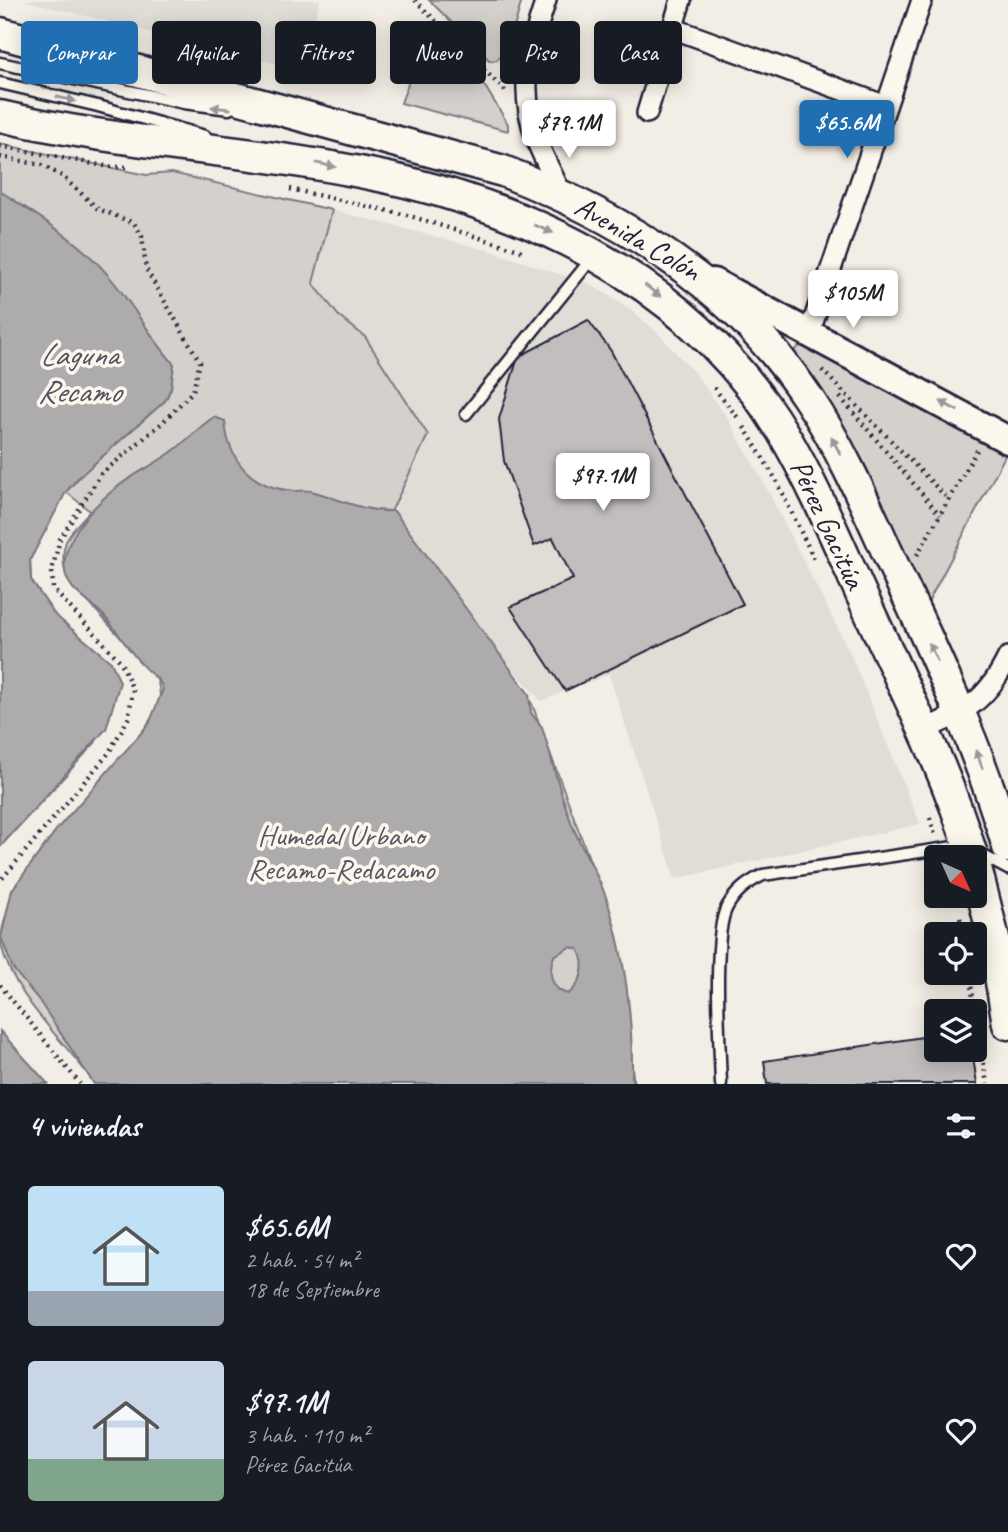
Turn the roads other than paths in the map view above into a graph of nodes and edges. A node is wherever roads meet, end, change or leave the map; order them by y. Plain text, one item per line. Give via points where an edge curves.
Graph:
1 (546, 0) edge
2 (681, 0) edge
3 (922, 0) edge
4 (674, 21) edge
5 (682, 32) edge
6 (0, 33) edge
7 (0, 63) edge
8 (0, 83) edge
9 (656, 84) edge
10 (886, 106) junction
11 (289, 111) junction
12 (647, 113) dead end
13 (0, 116) edge
14 (538, 143) junction
15 (259, 154) junction
16 (517, 176) junction
17 (561, 194) junction
18 (596, 254) junction
19 (675, 259) junction
20 (809, 334) junction
21 (466, 414) dead end
22 (1008, 440) edge
23 (1008, 657) edge
24 (962, 714) junction
25 (923, 730) junction
26 (968, 845) edge
27 (1008, 847) edge
28 (924, 851) edge
29 (987, 862) edge
30 (1008, 869) edge
31 (986, 908) edge
32 (1008, 1024) edge
33 (721, 1084) edge

1 - 14 street via 528,54 526,82
2 - 4 street
3 - 10 street
5 - 10 street
6 - 11 main road, Avenida Colón
11 -> 7 lane via 210,107
8 -> 15 lane via 151,120
9 - 12 street
10 - 20 street
11 - 16 main road, Avenida Colón
13 - 15 main road, Avenida Colón via 82,132
14 - 16 street via 532,162
14 - 17 street
15 -> 18 main road, Avenida Colón via 319,163 439,192 528,223
16 - 17 main road, Avenida Colón
17 - 19 main road, Avenida Colón
18 - 21 lane
18 -> 25 main road, Pérez Gacitúa via 646,285 699,328 764,404 798,460
19 - 20 main road, Avenida Colón
24 -> 19 main road, Pérez Gacitúa via 854,482 809,398 757,331
22 -> 20 main road, Avenida Colón
23 - 24 street via 986,693
24 - 25 street
27 -> 24 main road, Pérez Gacitúa
25 - 26 main road, Pérez Gacitúa
28 - 33 lane via 763,875 742,886 726,908 719,932
29 - 30 lane
31 - 32 main road, Pérez Gacitúa

